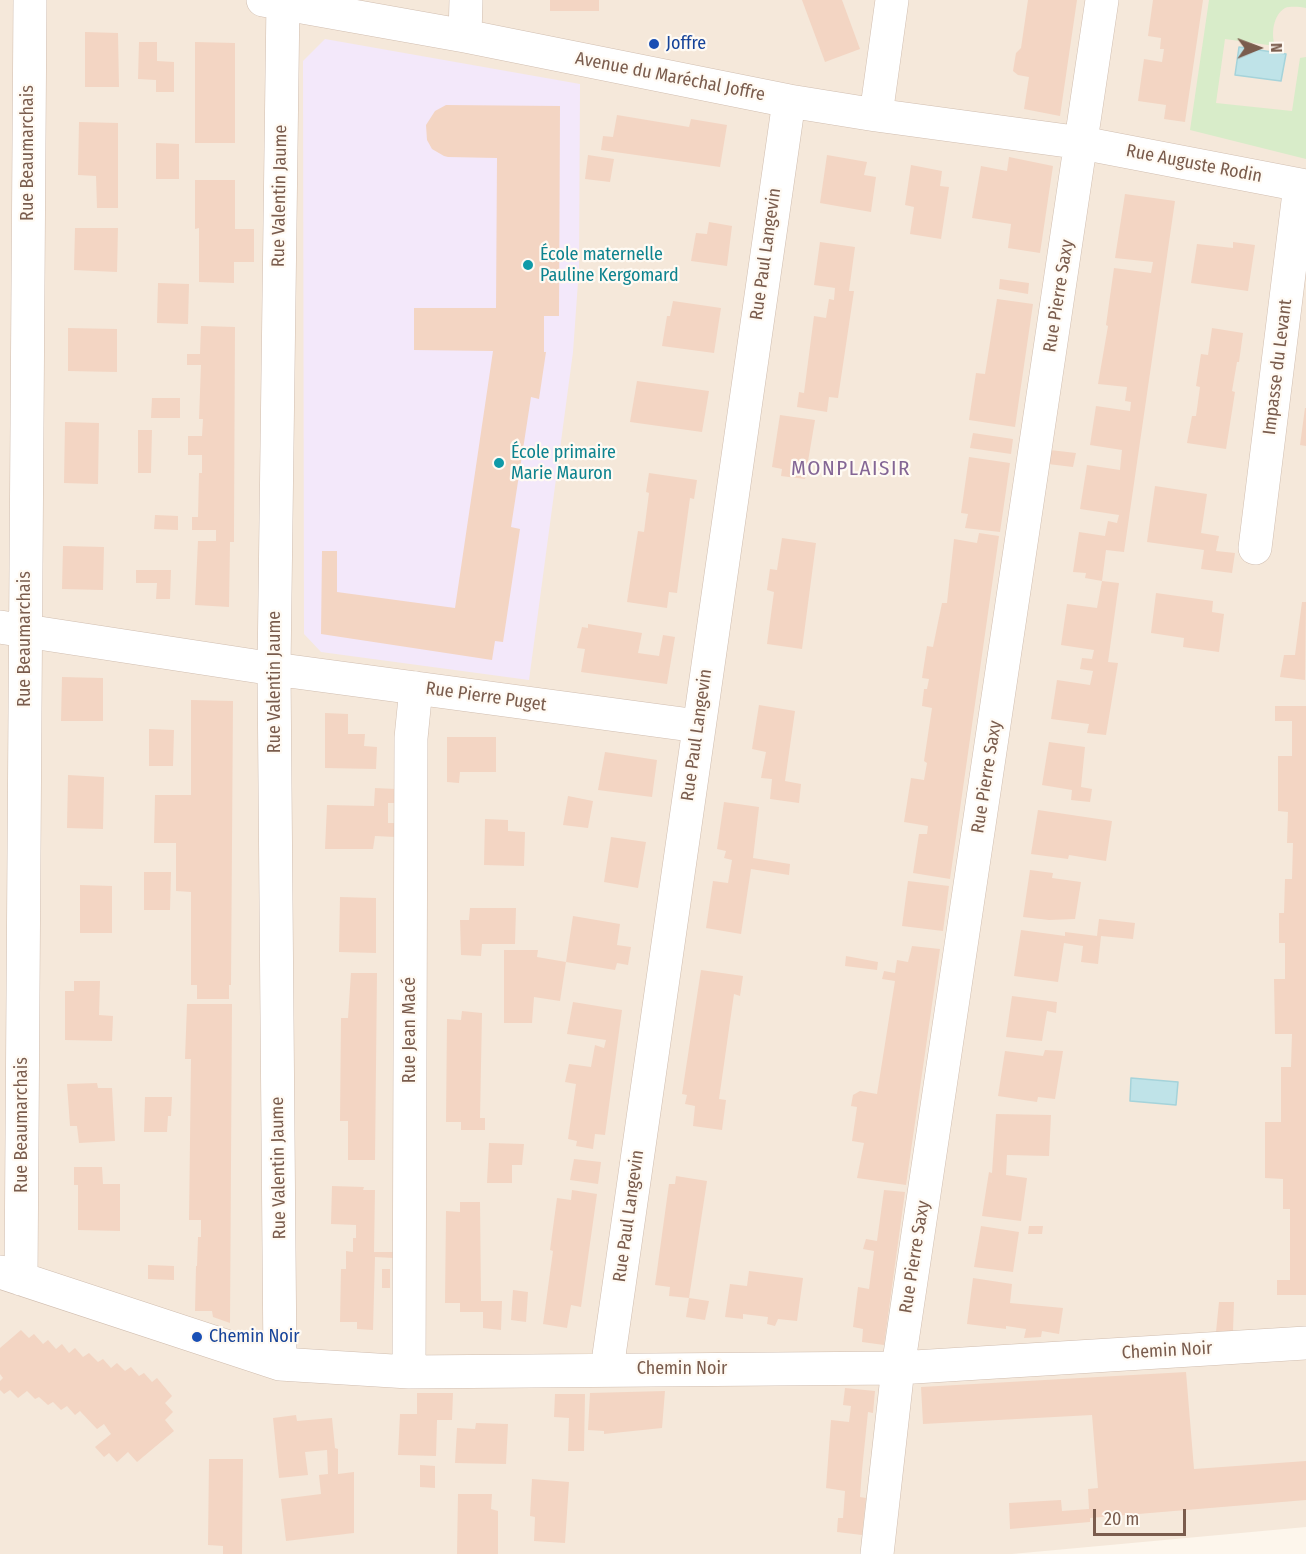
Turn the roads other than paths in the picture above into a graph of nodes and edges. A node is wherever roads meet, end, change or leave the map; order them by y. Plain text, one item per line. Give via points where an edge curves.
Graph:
1 (30, 0) edge
2 (466, 0) edge
3 (892, 0) edge
4 (1102, 0) edge
5 (275, 2) edge
6 (465, 36) junction
7 (789, 101) junction
8 (876, 115) junction
9 (1082, 143) junction
10 (1303, 185) edge
11 (1255, 548) dead end
12 (13, 629) edge
13 (274, 669) junction
14 (416, 688) junction
15 (698, 726) junction
16 (12, 847) edge
17 (10, 1275) edge
18 (1306, 1343) edge
19 (280, 1364) junction
20 (898, 1368) junction
21 (607, 1369) junction
22 (409, 1372) junction
23 (878, 1554) edge

1 - 12 street, Rue Beaumarchais
2 - 6 street
3 - 8 street
4 - 9 street, Rue Pierre Saxy
5 - 6 street, Avenue du Maréchal Joffre
5 - 13 street, Rue Valentin Jaume
6 - 7 street, Avenue du Maréchal Joffre
7 - 8 street, Avenue du Maréchal Joffre
7 - 15 street, Rue Paul Langevin
8 - 9 street, Avenue du Maréchal Joffre
9 - 10 street, Rue Auguste Rodin
9 - 20 street, Rue Pierre Saxy
10 - 11 street, Impasse du Levant
12 - 13 street, Rue Pierre Puget
12 - 16 street, Rue Beaumarchais
13 - 14 street, Rue Pierre Puget
13 - 19 street, Rue Valentin Jaume
14 - 15 street, Rue Pierre Puget
14 - 22 street, Rue Jean Macé via 411,738
15 - 21 street, Rue Paul Langevin
16 - 17 street, Rue Beaumarchais
17 - 19 street, Chemin Noir
18 - 20 street, Chemin Noir
19 - 22 street, Chemin Noir
20 - 21 street, Chemin Noir
20 - 23 street, Rue Pierre Saxy
21 - 22 street, Chemin Noir

